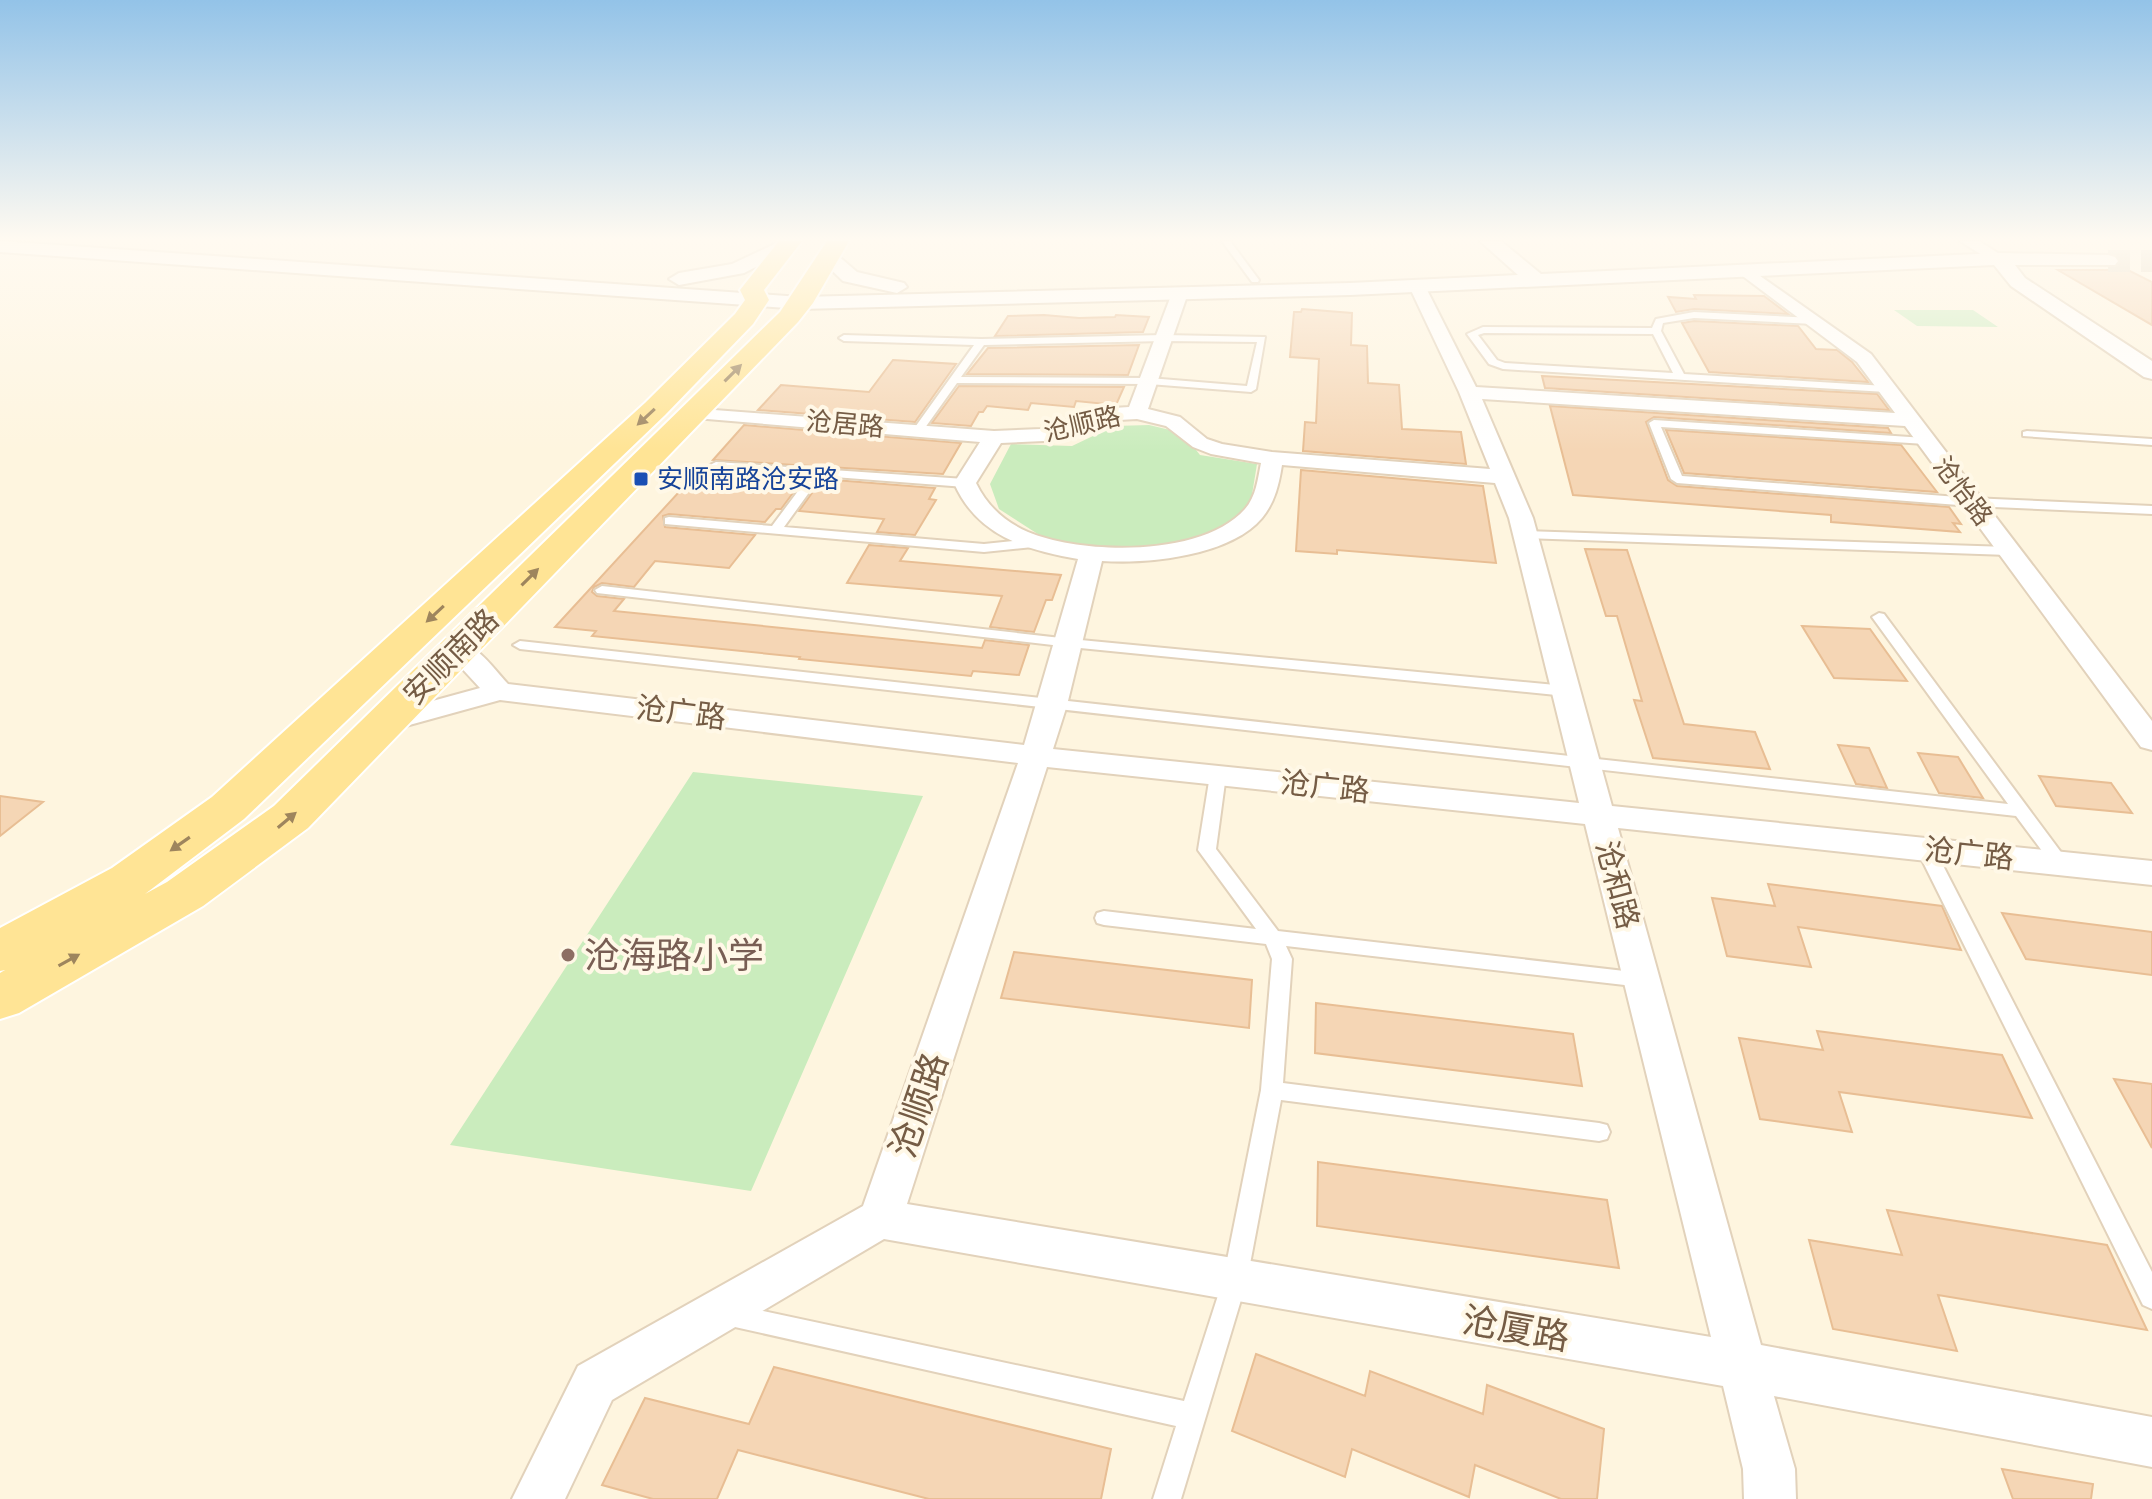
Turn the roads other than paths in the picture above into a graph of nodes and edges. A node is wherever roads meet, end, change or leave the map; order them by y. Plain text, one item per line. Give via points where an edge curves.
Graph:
1 (747, 311) edge
2 (792, 311) edge
3 (1174, 311) edge
4 (1429, 311) edge
5 (1800, 311) edge
6 (2061, 311) edge
7 (1814, 321) junction
8 (1656, 331) junction
9 (844, 338) dead end
10 (1164, 338) junction
11 (981, 342) junction
12 (2152, 372) edge
13 (1680, 376) junction
14 (954, 380) junction
15 (1149, 381) junction
16 (1886, 389) junction
17 (1469, 392) junction
18 (695, 412) junction
19 (1137, 413) junction
20 (1909, 420) junction
21 (918, 430) junction
22 (2027, 434) dead end
23 (994, 437) junction
24 (1925, 441) junction
25 (2152, 442) edge
26 (1272, 458) junction
27 (716, 465) dead end
28 (817, 474) junction
29 (1504, 477) junction
30 (965, 483) junction
31 (1971, 502) junction
32 (2152, 510) edge
33 (669, 521) dead end
34 (775, 530) junction
35 (1525, 535) junction
36 (1033, 543) junction
37 (2008, 551) junction
38 (1092, 554) junction
39 (602, 590) dead end
40 (1879, 617) dead end
41 (1070, 643) junction
42 (520, 645) dead end
43 (458, 649) junction
44 (499, 691) junction
45 (1566, 691) junction
46 (1053, 705) junction
47 (384, 723) junction
48 (2152, 740) edge
49 (1035, 756) junction
50 (1585, 763) junction
51 (1218, 775) junction
52 (2022, 811) junction
53 (1599, 816) junction
54 (1926, 850) junction
55 (2060, 863) junction
56 (2152, 873) edge
57 (1104, 918) dead end
58 (1274, 939) junction
59 (0, 952) edge
60 (1642, 980) junction
61 (0, 998) edge
62 (1272, 1090) junction
63 (1599, 1132) dead end
64 (880, 1219) junction
65 (1235, 1280) junction
66 (2152, 1297) edge
67 (716, 1313) junction
68 (1743, 1366) junction
69 (1193, 1416) junction
70 (2152, 1442) edge
71 (538, 1499) edge
72 (1167, 1499) edge
73 (1770, 1499) edge

1 -> 59 main road, 安顺南路 via 655,409 228,808 130,880
18 -> 2 main road, 安顺南路
3 - 10 street, 沧顺路
4 - 17 street, 沧和路
5 - 7 street, 沧怡路
6 - 12 street
7 - 8 lane via 1681,316 1659,321
7 - 16 street, 沧怡路 via 1864,358
8 - 13 lane
8 - 13 lane via 1472,334 1493,362 1503,366
9 - 11 lane
10 - 11 lane
10 - 15 street, 沧顺路
10 - 15 lane via 1262,339 1251,389
11 - 14 lane
13 - 16 lane
14 - 15 lane
14 - 21 lane
15 - 19 street, 沧顺路
16 - 20 street, 沧怡路
17 - 20 street
17 - 29 street, 沧和路
18 - 21 street, 沧居路
43 -> 18 main road, 安顺南路
19 - 23 street, 沧顺路 via 1097,415 1044,435
19 - 26 street, 沧顺路 via 1173,421 1218,450
20 - 24 street, 沧怡路
21 - 23 street, 沧居路
22 - 25 lane
23 - 30 street
24 - 31 street, 沧怡路
24 - 31 lane via 1654,423 1677,479
26 - 29 street
26 - 38 street via 1264,498 1250,518 1226,535 1183,549
27 - 28 lane
28 - 30 lane
28 - 34 lane
29 - 35 street, 沧和路
30 - 36 street via 974,503 996,524
31 - 32 lane
31 - 37 street, 沧怡路
33 - 34 lane
34 - 36 lane via 984,548
35 - 37 lane
35 - 45 street, 沧和路
36 - 38 street
37 - 48 street, 沧怡路
38 - 41 street, 沧顺路
39 - 41 lane
40 - 52 lane
41 - 45 lane
41 - 46 street, 沧顺路
42 - 46 lane
43 - 44 street
43 - 47 main road, 安顺南路
44 - 47 street, 沧广路
44 - 49 street, 沧广路
45 - 50 street, 沧和路
46 - 49 street, 沧顺路
46 - 50 lane
61 -> 47 main road, 安顺南路 via 151,914 245,852 291,817
49 - 51 street, 沧广路
49 - 64 street, 沧顺路
50 - 52 lane
50 - 53 street, 沧和路
51 - 53 street, 沧广路
51 - 58 lane via 1207,850
52 - 55 lane
53 - 54 street, 沧广路
53 - 60 street, 沧和路
54 - 55 street, 沧广路
54 - 66 lane
55 - 56 street, 沧广路
57 - 58 lane
58 - 60 lane
58 - 62 lane via 1282,959
60 - 68 street, 沧和路
62 - 63 lane
62 - 65 lane
64 - 65 street, 沧厦路
64 - 67 street
65 - 68 street, 沧厦路
65 - 69 lane
67 - 69 lane
67 - 71 street via 595,1383
68 - 70 street, 沧厦路
68 - 73 street, 沧和路 via 1769,1469
69 - 72 lane

